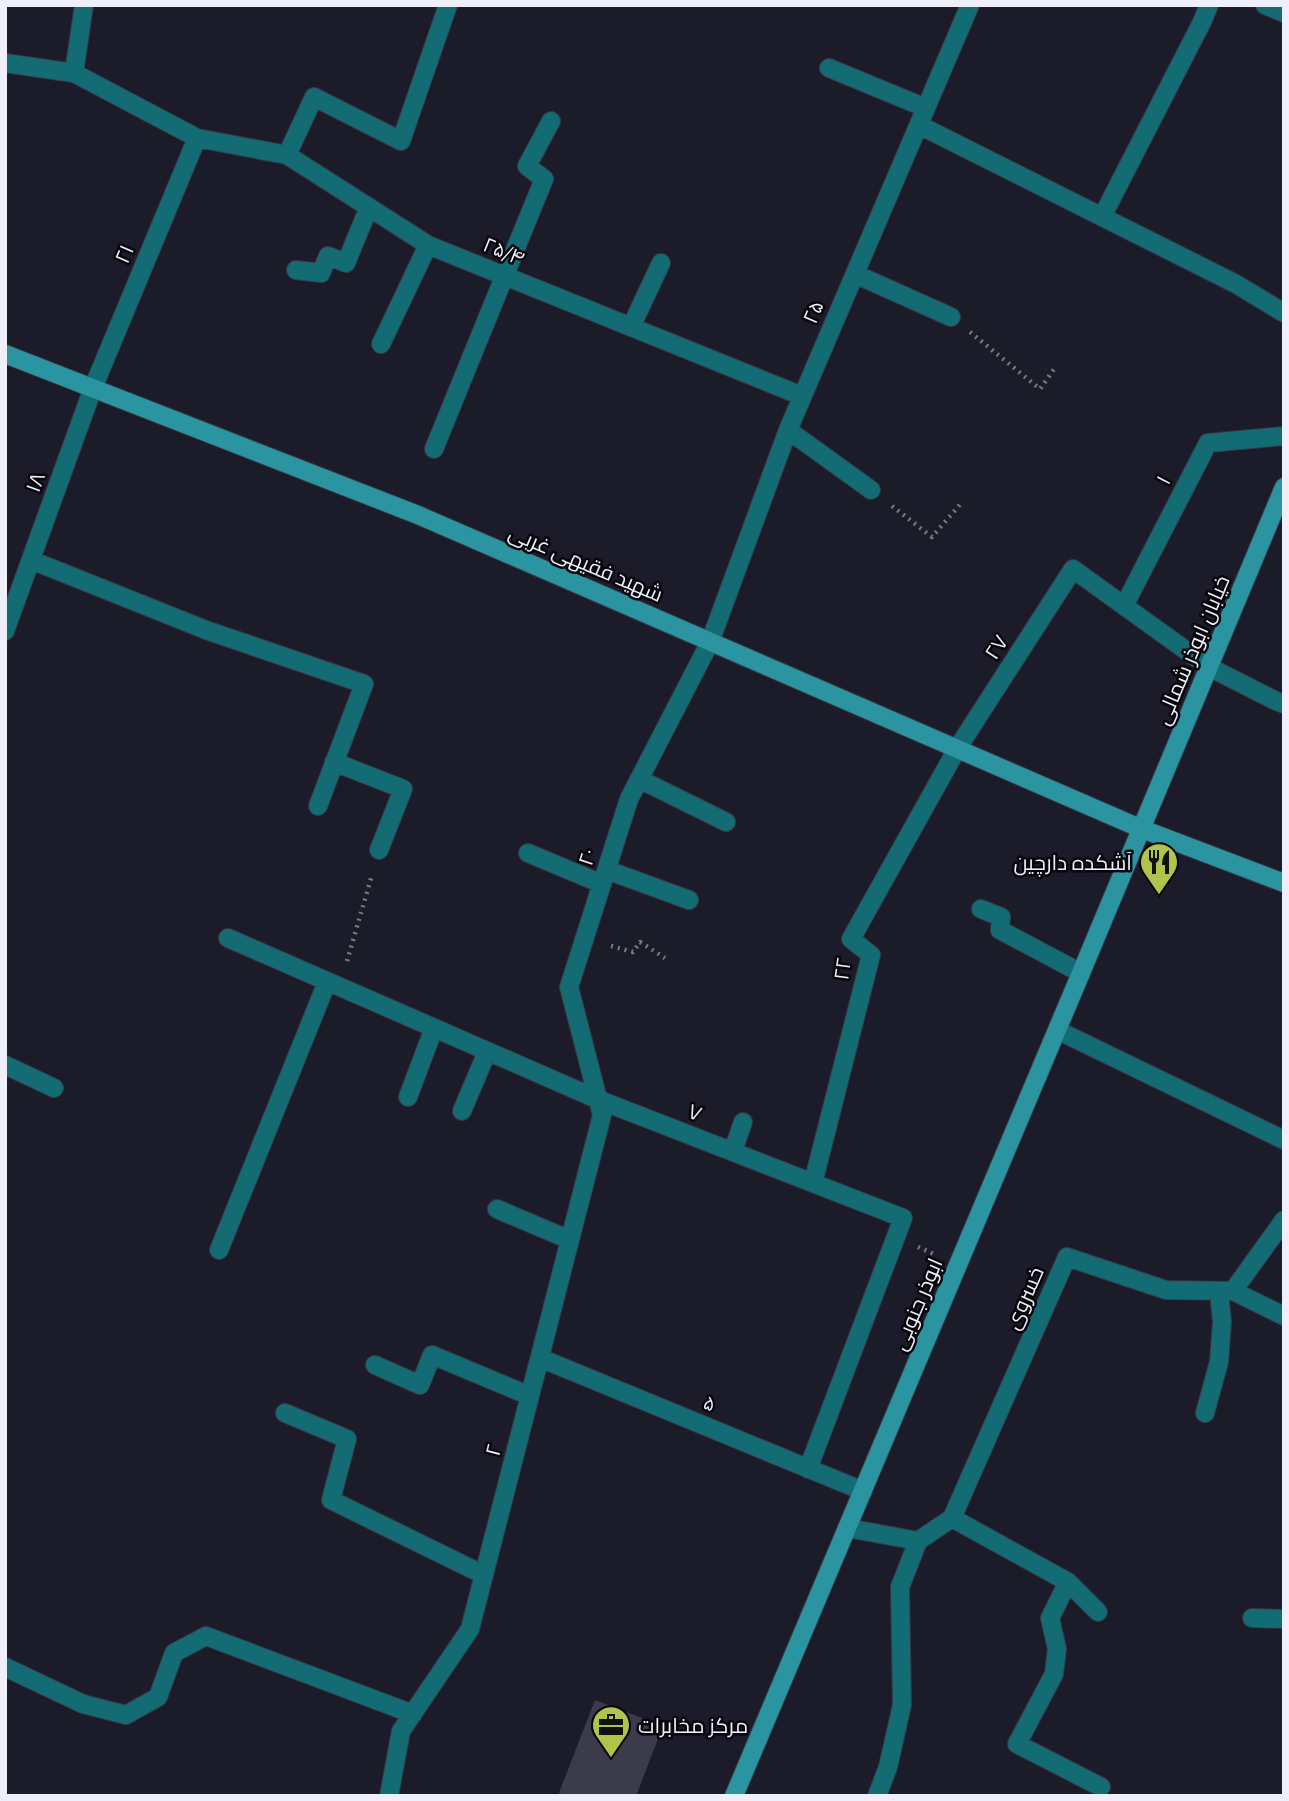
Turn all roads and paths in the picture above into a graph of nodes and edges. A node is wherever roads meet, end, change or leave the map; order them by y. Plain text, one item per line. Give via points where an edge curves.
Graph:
1 (83, 5) edge
2 (448, 5) edge
3 (970, 5) edge
4 (1209, 5) edge
5 (1265, 5) edge
6 (1284, 13) edge
7 (5, 63) edge
8 (829, 68) dead end
9 (74, 73) junction
10 (926, 108) junction
11 (551, 121) dead end
12 (919, 125) junction
13 (197, 138) junction
14 (287, 155) junction
15 (369, 207) junction
16 (1102, 217) junction
17 (429, 245) junction
18 (661, 263) dead end
19 (296, 270) dead end
20 (855, 274) junction
21 (505, 276) junction
22 (1284, 313) edge
23 (951, 317) joint
24 (631, 327) junction
25 (381, 344) dead end
26 (5, 354) edge
27 (1054, 369) dead end
28 (93, 388) junction
29 (802, 396) junction
30 (788, 430) junction
31 (1284, 436) edge
32 (434, 449) dead end
33 (1284, 487) edge
34 (871, 490) joint
35 (962, 501) dead end
36 (31, 560) junction
37 (13, 583) edge
38 (1124, 606) junction
39 (5, 631) edge
40 (710, 642) junction
41 (1209, 667) junction
42 (1284, 704) edge
43 (957, 750) junction
44 (334, 762) junction
45 (639, 779) junction
46 (318, 806) dead end
47 (726, 822) dead end
48 (1142, 829) junction
49 (379, 850) joint
50 (528, 853) dead end
51 (604, 877) junction
52 (1284, 883) edge
53 (689, 900) dead end
54 (981, 909) dead end
55 (228, 938) dead end
56 (584, 939) junction
57 (665, 958) dead end
58 (1082, 973) junction
59 (333, 984) junction
60 (434, 1028) junction
61 (1057, 1030) junction
62 (487, 1052) junction
63 (5, 1065) edge
64 (54, 1088) dead end
65 (408, 1097) dead end
66 (597, 1099) junction
67 (463, 1111) dead end
68 (743, 1122) dead end
69 (1284, 1140) edge
70 (733, 1151) junction
71 (813, 1183) junction
72 (497, 1209) dead end
73 (1284, 1220) edge
74 (895, 1237) junction
75 (570, 1240) junction
76 (219, 1250) dead end
77 (958, 1264) junction
78 (1226, 1291) junction
79 (1284, 1316) edge
80 (540, 1358) junction
81 (375, 1365) dead end
82 (530, 1396) junction
83 (285, 1413) dead end
84 (1205, 1413) dead end
85 (808, 1469) junction
86 (863, 1491) junction
87 (952, 1518) junction
88 (847, 1528) junction
89 (918, 1541) junction
90 (484, 1575) junction
91 (1068, 1582) junction
92 (1098, 1612) dead end
93 (1252, 1618) dead end
94 (1284, 1619) edge
95 (5, 1667) edge
96 (412, 1714) junction
97 (1101, 1787) dead end
98 (389, 1796) edge
99 (734, 1796) edge
100 (877, 1796) edge

1 - 9 street
2 - 14 street via 401,141 314,97
3 - 10 street, ۲۵
4 - 16 street
5 - 6 street
7 - 9 street, ۲۵/۴
8 - 10 street
9 - 13 street, ۲۵/۴
10 - 12 street, ۲۵
11 - 21 street via 527,166 544,179
12 - 16 street
12 - 20 street, ۲۵
13 - 14 street, ۲۵/۴
13 - 28 street, ۲۱
14 - 15 street, ۲۵/۴
15 - 17 street, ۲۵/۴
15 - 19 street via 346,263 328,256 321,273
16 - 22 street
17 - 21 street, ۲۵/۴
17 - 25 street
18 - 24 street
20 - 23 street
20 - 29 street, ۲۵
21 - 24 street, ۲۵/۴
21 - 32 street
23 - 27 path via 1040,389
24 - 29 street, ۲۵/۴
26 - 28 street, شهید فقیهی غربی
28 - 36 street, ۱۸
28 - 40 street, شهید فقیهی غربی via 418,515
29 - 30 street, ۲۵
30 - 34 street
30 - 40 street, ۲۵
31 - 38 street, ۱ via 1208,443
33 - 41 street, خیابان ابوذر شمالی
34 - 35 path via 932,537
36 - 37 street, ۱۸
36 - 44 street via 206,630 364,684
37 - 39 street, ۱۸
38 - 41 street
38 - 43 street, ۲۷ via 1073,569
40 - 43 street, شهید فقیهی غربی
40 - 45 street, ۲۰
41 - 42 street
41 - 48 street, خیابان ابوذر شمالی
43 - 48 street, شهید فقیهی غربی
43 - 71 street, ۲۲ via 851,939 871,955
44 - 46 street
44 - 49 street via 403,789
45 - 47 street
45 - 51 street, ۲۰
48 - 52 street, شهید فقیهی غربی
48 - 58 street, ابوذر جنوبی
49 - 59 path
50 - 51 street
51 - 53 street
51 - 56 street, ۲۰
54 - 58 street via 1001,917 1000,930
55 - 59 street, ۷
56 - 57 path via 633,952 640,942
56 - 66 street, ۲۰ via 569,987
58 - 61 street, ابوذر جنوبی
59 - 60 street, ۷
59 - 76 street
60 - 62 street, ۷
60 - 65 street
61 - 69 street
61 - 77 street, ابوذر جنوبی
62 - 66 street, ۷
62 - 67 street
63 - 64 street
66 - 70 street, ۷
66 - 75 street, ۲ via 602,1115
68 - 70 street
70 - 71 street, ۷
71 - 74 street, ۷ via 903,1217
72 - 75 street
73 - 78 street
74 - 77 path
74 - 85 street
75 - 80 street, ۲
77 - 86 street, ابوذر جنوبی
78 - 79 street
78 - 84 street via 1219,1362
78 - 87 street, خسروی via 1166,1290 1067,1257
80 - 82 street, ۲
80 - 85 street, ۵
81 - 82 street via 420,1385 432,1355
82 - 90 street, ۲
83 - 90 street via 347,1439 331,1500
85 - 86 street, ۵
86 - 88 street, ابوذر جنوبی
87 - 89 street
87 - 91 street
88 - 89 street
88 - 99 street, ابوذر جنوبی
89 - 100 street via 900,1587 902,1706
90 - 96 street, ۲ via 470,1629
91 - 92 street
91 - 97 street via 1049,1618 1057,1649 1054,1674 1017,1744
93 - 94 street
95 - 96 street via 83,1704 126,1716 158,1697 174,1653 206,1636
96 - 98 street, ۲ via 401,1731

